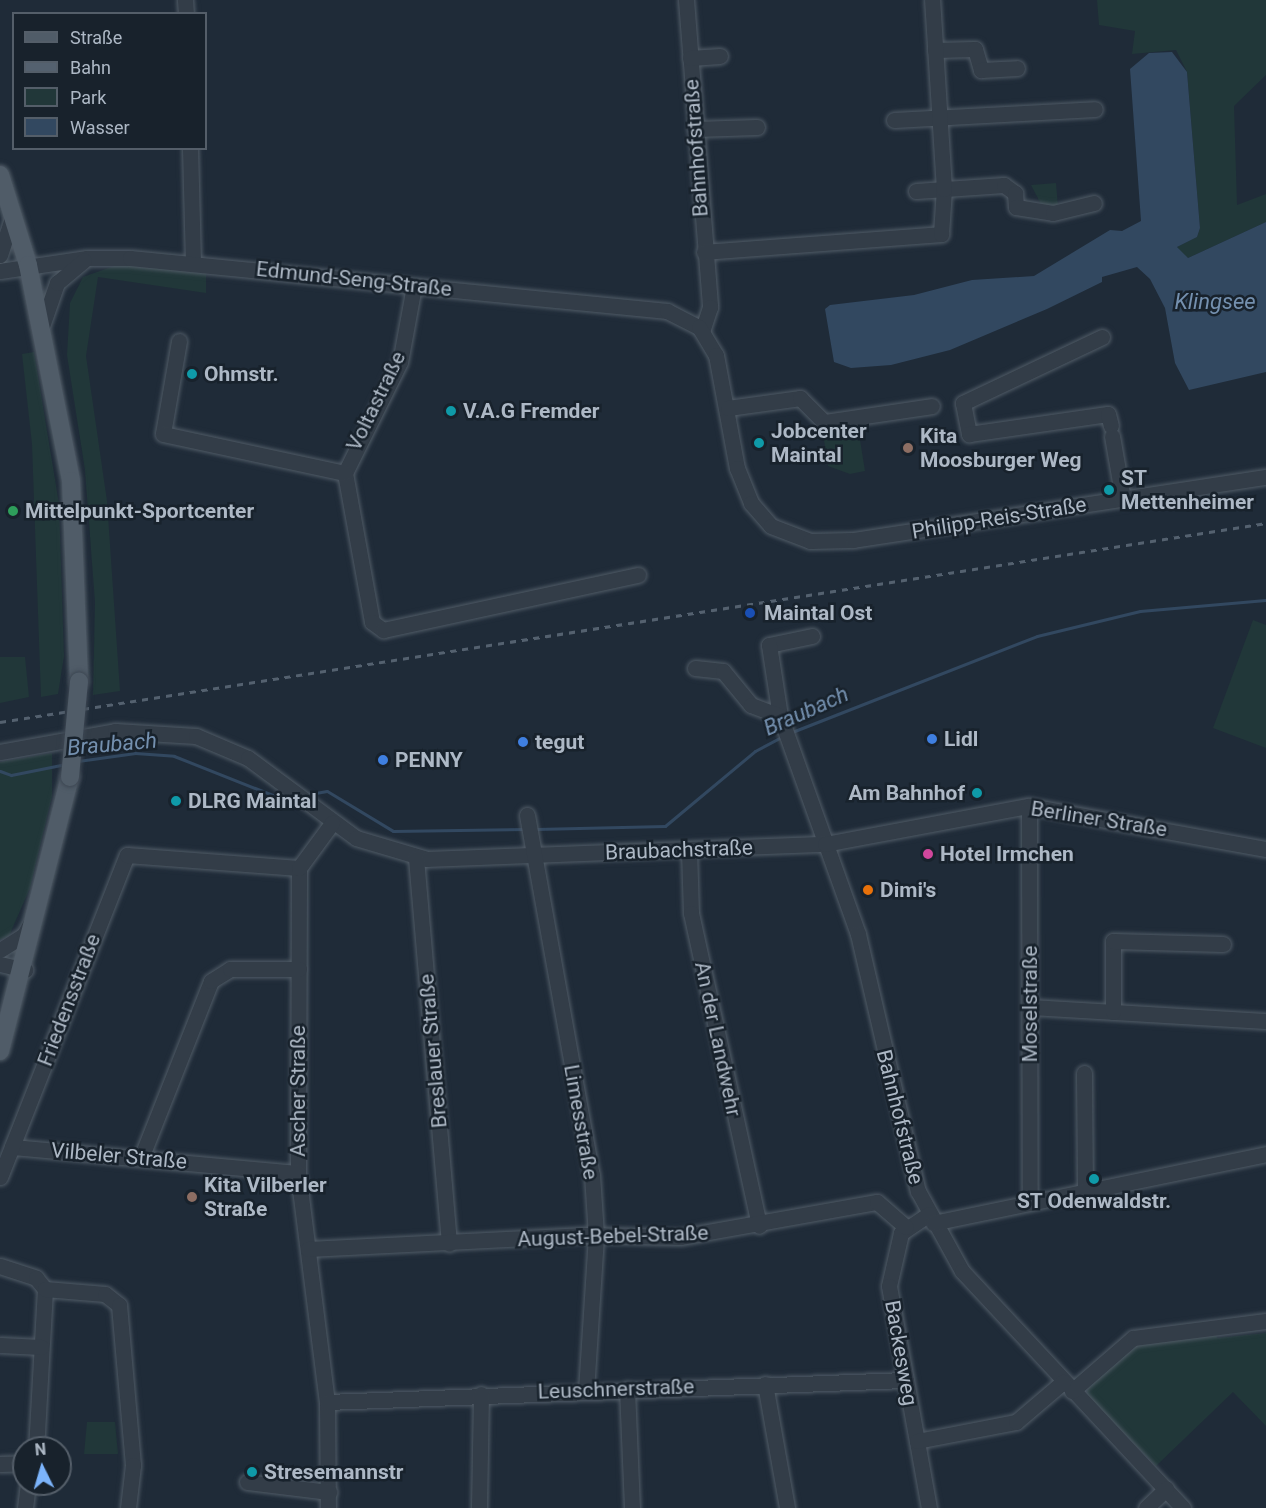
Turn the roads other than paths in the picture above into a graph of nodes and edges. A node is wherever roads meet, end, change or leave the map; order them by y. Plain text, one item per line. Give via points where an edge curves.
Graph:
1 (686, 0) edge
2 (932, 0) edge
3 (935, 50) junction
4 (720, 56) dead end
5 (690, 58) junction
6 (1017, 68) dead end
7 (1095, 109) dead end
8 (940, 117) junction
9 (894, 120) dead end
10 (757, 127) dead end
11 (695, 129) junction
12 (190, 150) edge
13 (0, 175) edge
14 (944, 189) junction
15 (916, 191) dead end
16 (1094, 203) dead end
17 (13, 214) junction
18 (704, 252) junction
19 (0, 255) edge
20 (87, 258) junction
21 (193, 263) junction
22 (28, 265) junction
23 (0, 271) edge
24 (414, 286) junction
25 (707, 297) junction
26 (687, 320) junction
27 (42, 326) junction
28 (702, 331) junction
29 (1102, 337) dead end
30 (179, 341) dead end
31 (932, 405) dead end
32 (728, 408) junction
33 (345, 472) junction
34 (1266, 477) edge
35 (1123, 499) junction
36 (638, 575) dead end
37 (812, 636) dead end
38 (695, 668) dead end
39 (784, 730) junction
40 (0, 752) edge
41 (1029, 806) junction
42 (527, 815) dead end
43 (332, 823) junction
44 (825, 844) junction
45 (1266, 849) edge
46 (689, 850) junction
47 (532, 856) junction
48 (416, 858) junction
49 (299, 868) junction
50 (42, 904) junction
51 (1223, 944) dead end
52 (0, 950) edge
53 (0, 964) edge
54 (299, 969) junction
55 (25, 970) junction
56 (1030, 1007) junction
57 (1113, 1012) junction
58 (1266, 1021) edge
59 (0, 1051) edge
60 (1084, 1073) dead end
61 (12, 1147) junction
62 (1266, 1154) edge
63 (141, 1158) junction
64 (298, 1173) junction
65 (0, 1177) edge
66 (1085, 1192) junction
67 (1030, 1203) junction
68 (931, 1219) junction
69 (759, 1226) junction
70 (906, 1227) junction
71 (596, 1236) junction
72 (449, 1244) junction
73 (308, 1250) junction
74 (0, 1266) edge
75 (45, 1289) junction
76 (1266, 1321) edge
77 (0, 1345) edge
78 (41, 1347) junction
79 (906, 1380) junction
80 (765, 1384) junction
81 (1067, 1386) junction
82 (627, 1389) junction
83 (586, 1391) junction
84 (481, 1394) junction
85 (327, 1402) junction
86 (37, 1436) edge
87 (917, 1441) junction
88 (247, 1482) dead end
89 (1166, 1489) junction
90 (328, 1500) edge
91 (128, 1508) edge
92 (479, 1508) edge
93 (633, 1508) edge
94 (787, 1508) edge
95 (929, 1508) edge
96 (1146, 1508) edge
97 (1183, 1508) edge

1 - 5 street, Bahnhofstraße
2 - 3 street
3 - 6 street via 975,49 981,70
3 - 8 street
4 - 5 street
5 - 11 street, Bahnhofstraße
7 - 8 street
8 - 9 street
8 - 14 street
10 - 11 street
11 - 18 street, Bahnhofstraße
12 - 21 street
13 - 17 main road
14 - 15 street
14 - 16 street via 1004,185 1015,193 1016,207 1053,213
14 - 18 street via 944,230 936,237
17 - 19 street
17 - 22 main road
18 - 25 street, Bahnhofstraße
20 - 21 street, Edmund-Seng-Straße
20 - 22 street, Edmund-Seng-Straße
20 - 27 street via 57,283
21 - 24 street, Edmund-Seng-Straße
22 - 23 street, Edmund-Seng-Straße
22 - 27 main road
24 - 26 street, Edmund-Seng-Straße via 654,308
24 - 33 street, Voltastraße via 400,362
25 - 26 street
25 - 28 street, Bahnhofstraße
26 - 28 street, Edmund-Seng-Straße
27 - 50 main road, bridge via 71,481 79,681 70,777
28 - 32 street via 721,370
29 - 35 street via 963,404 969,434 1108,414
30 - 33 street via 163,434
31 - 32 street via 824,422 800,398
32 - 35 street, Philipp-Reis-Straße via 747,497 763,518 790,536 837,542
33 - 36 street, Voltastraße via 372,622 383,630
34 - 35 street, Philipp-Reis-Straße
37 - 39 street, Bahnhofstraße via 769,645
38 - 39 street via 723,670 751,705
39 - 44 street, Bahnhofstraße
40 - 43 street, Braubachstraße via 115,731 177,732 248,758
41 - 44 street, Berliner Straße
41 - 45 street, Berliner Straße
41 - 56 street, Moselstraße
42 - 47 street
43 - 48 street, Braubachstraße via 375,847
43 - 49 street
44 - 46 street, Braubachstraße
44 - 68 street, Bahnhofstraße via 858,934 909,1162
46 - 47 street, Braubachstraße
46 - 69 street, An der Landwehr via 691,914
47 - 48 street, Braubachstraße
47 - 71 street, Limesstraße via 592,1175
48 - 72 street, Breslauer Straße
49 - 54 street, Ascher Straße
49 - 61 street, Friedensstraße via 127,855
50 - 52 street via 24,935
50 - 55 main road
51 - 57 street via 1113,941
53 - 55 street
54 - 63 street via 230,969 211,981
54 - 64 street, Ascher Straße
55 - 59 main road
56 - 57 street
56 - 67 street, Moselstraße
57 - 58 street
60 - 66 street
61 - 63 street, Vilbeler Straße
61 - 65 street, Friedensstraße
62 - 66 street
63 - 64 street, Vilbeler Straße
64 - 73 street, Ascher Straße
66 - 67 street
67 - 68 street
68 - 70 street
68 - 81 street, Bahnhofstraße via 962,1271
69 - 70 street, August-Bebel-Straße via 877,1202
69 - 71 street, August-Bebel-Straße via 680,1237
70 - 79 street, Backesweg via 895,1246 889,1286
71 - 72 street, August-Bebel-Straße
71 - 83 street, Limesstraße
72 - 73 street, August-Bebel-Straße
73 - 85 street, Ascher Straße
74 - 75 street via 39,1280
75 - 78 street
75 - 91 street via 105,1294 119,1305 133,1465
76 - 81 street via 1133,1338
77 - 78 street
78 - 86 street
79 - 80 street, Leuschnerstraße
79 - 87 street, Backesweg
80 - 82 street, Leuschnerstraße
80 - 94 street
81 - 87 street via 1011,1424
81 - 89 street, Bahnhofstraße
82 - 83 street, Leuschnerstraße
82 - 93 street
83 - 84 street, Leuschnerstraße
84 - 85 street, Leuschnerstraße
84 - 92 street
85 - 90 street, Ascher Straße
87 - 95 street, Backesweg
88 - 90 street, Ascher Straße
89 - 96 street
89 - 97 street, Bahnhofstraße

